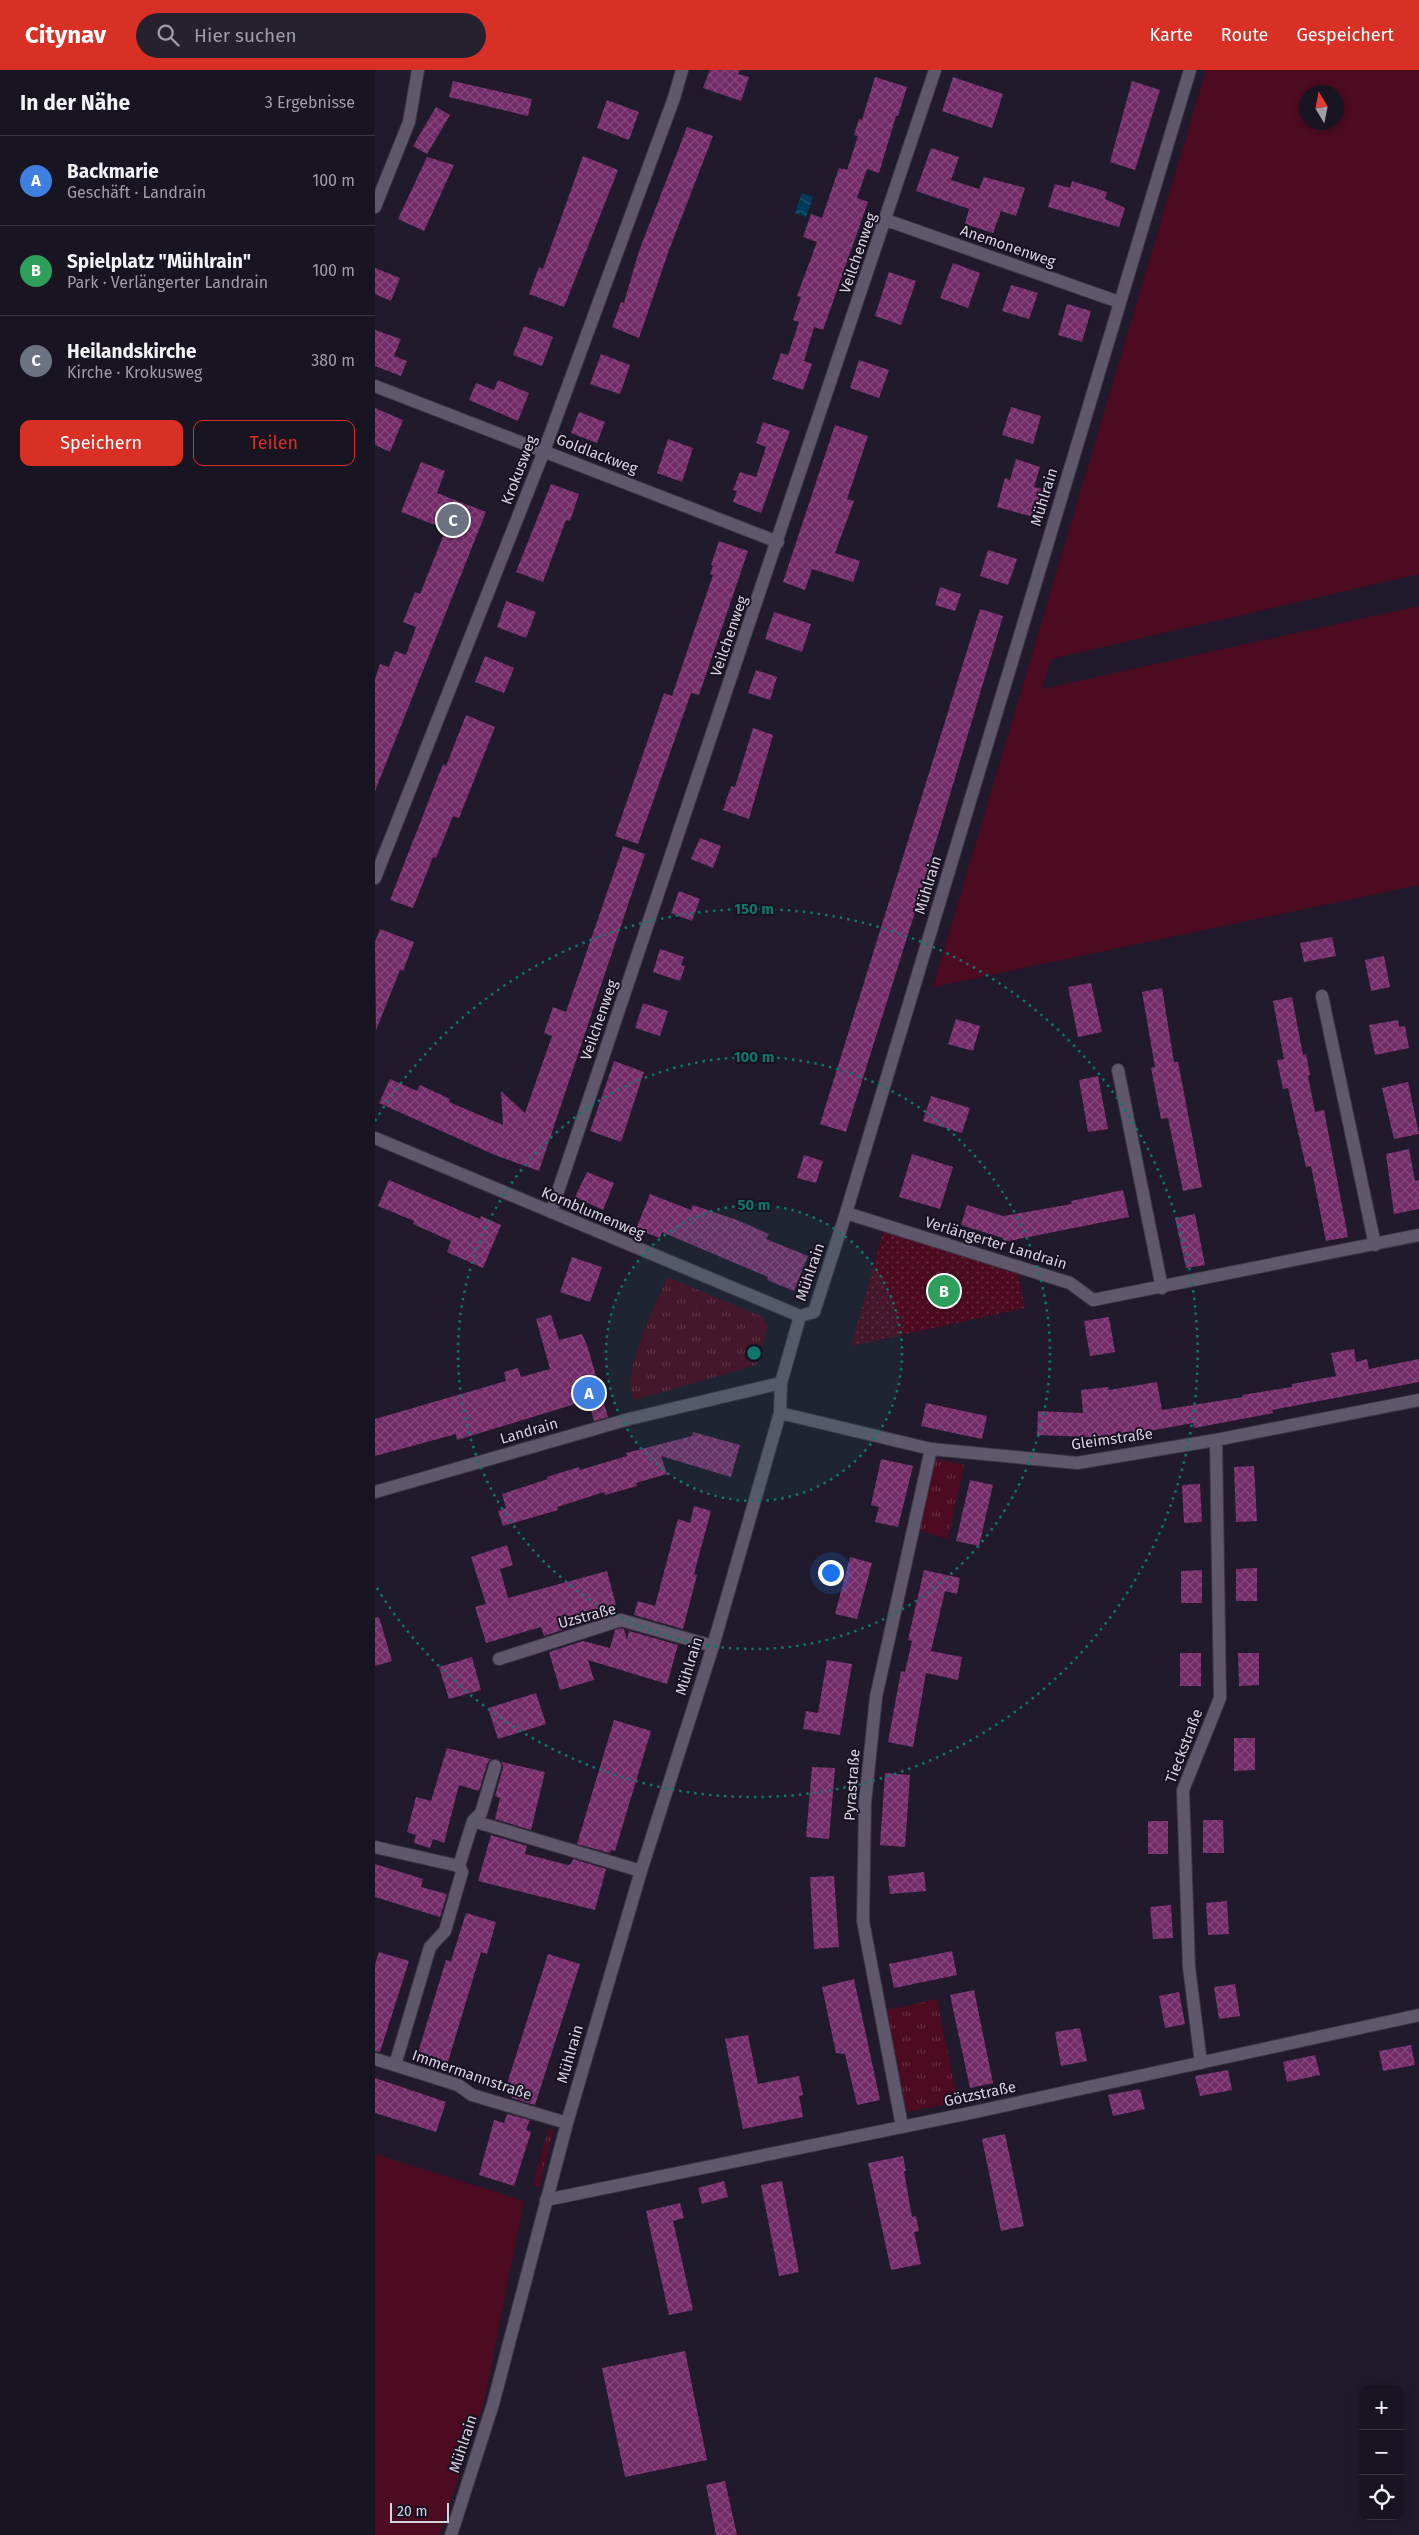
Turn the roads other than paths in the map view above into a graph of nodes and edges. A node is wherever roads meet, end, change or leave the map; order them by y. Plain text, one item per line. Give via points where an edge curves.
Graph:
1 (418, 70) edge
2 (682, 70) edge
3 (935, 70) edge
4 (1190, 70) edge
5 (375, 207) edge
6 (886, 220) junction
7 (1119, 302) junction
8 (375, 386) edge
9 (544, 451) junction
10 (778, 542) junction
11 (375, 878) edge
12 (1322, 996) dead end
13 (1118, 1070) dead end
14 (375, 1138) edge
15 (551, 1212) junction
16 (846, 1213) junction
17 (1419, 1235) edge
18 (1375, 1245) junction
19 (1162, 1288) junction
20 (800, 1316) junction
21 (781, 1383) junction
22 (1419, 1400) edge
23 (780, 1413) junction
24 (1215, 1440) junction
25 (931, 1449) junction
26 (375, 1492) edge
27 (713, 1646) junction
28 (499, 1658) dead end
29 (495, 1766) dead end
30 (473, 1821) junction
31 (375, 1847) edge
32 (459, 1866) junction
33 (641, 1871) junction
34 (1419, 2015) edge
35 (375, 2059) edge
36 (1201, 2063) junction
37 (395, 2065) junction
38 (567, 2123) junction
39 (902, 2126) junction
40 (546, 2200) junction
41 (451, 2535) edge

1 - 5 street via 409,122
2 - 9 street, Krokusweg
3 - 6 street, Veilchenweg
4 - 7 street, Mühlrain
6 - 7 street, Anemonenweg
6 - 10 street, Veilchenweg
7 - 16 street, Mühlrain
8 - 9 street, Goldlackweg
9 - 10 street, Goldlackweg
9 - 11 street, Krokusweg
10 - 15 street, Veilchenweg
12 - 18 street
13 - 19 street
14 - 15 street, Kornblumenweg
15 - 20 street, Kornblumenweg
16 - 19 street, Verlängerter Landrain via 1071,1283 1093,1300
16 - 20 street, Mühlrain via 814,1312
17 - 18 street, Verlängerter Landrain
18 - 19 street, Verlängerter Landrain
20 - 21 street, Mühlrain
21 - 23 street, Mühlrain
21 - 26 street, Landrain via 629,1419
22 - 24 street, Gleimstraße
23 - 25 street, Gleimstraße
23 - 27 street, Mühlrain
24 - 25 street, Gleimstraße via 1077,1463
24 - 36 street, Tieckstraße via 1220,1698 1183,1790 1189,1967
25 - 39 street, Pyrastraße via 877,1697 865,1803 863,1921
27 - 28 street, Uzstraße via 621,1620
27 - 33 street, Mühlrain
29 - 30 street, Immermannstraße via 481,1813
30 - 32 street, Immermannstraße
30 - 33 street
31 - 32 street
32 - 37 street, Immermannstraße via 462,1872 445,1931 430,1947
33 - 38 street, Mühlrain
34 - 36 street, Götzstraße
35 - 37 street, Immermannstraße
36 - 39 street, Götzstraße
37 - 38 street, Immermannstraße via 458,2085 472,2095
38 - 40 street, Mühlrain
39 - 40 street, Götzstraße
40 - 41 street, Mühlrain via 493,2404

